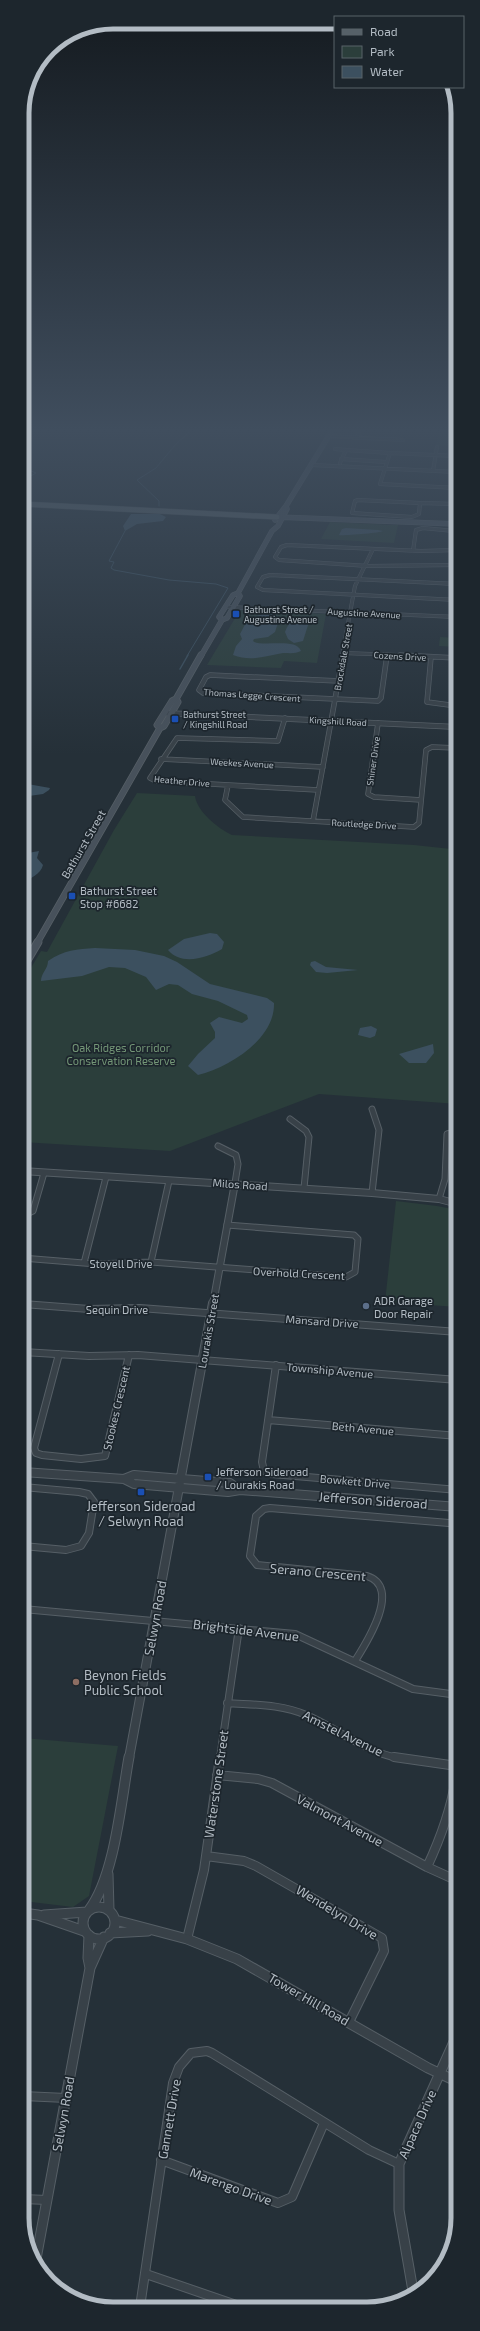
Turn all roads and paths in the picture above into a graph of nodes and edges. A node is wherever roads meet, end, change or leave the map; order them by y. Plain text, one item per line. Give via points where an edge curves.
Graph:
1 (268, 538) edge
2 (415, 538) edge
3 (373, 549) junction
4 (451, 550) edge
5 (413, 551) junction
6 (366, 564) junction
7 (451, 565) edge
8 (358, 580) junction
9 (451, 584) edge
10 (238, 593) junction
11 (354, 595) junction
12 (451, 600) edge
13 (227, 606) junction
14 (234, 606) junction
15 (351, 612) junction
16 (451, 617) edge
17 (222, 620) junction
18 (344, 653) junction
19 (387, 655) junction
20 (431, 657) junction
21 (451, 658) edge
22 (338, 681) junction
23 (335, 699) junction
24 (451, 706) edge
25 (169, 712) junction
26 (285, 718) junction
27 (331, 720) junction
28 (378, 723) junction
29 (451, 727) edge
30 (451, 748) edge
31 (161, 759) junction
32 (323, 767) junction
33 (228, 785) junction
34 (318, 790) junction
35 (421, 800) junction
36 (313, 822) junction
37 (29, 957) edge
38 (372, 1110) dead end
39 (290, 1119) dead end
40 (451, 1133) edge
41 (218, 1146) dead end
42 (29, 1171) edge
43 (44, 1172) junction
44 (106, 1177) junction
45 (169, 1181) junction
46 (235, 1183) junction
47 (304, 1188) junction
48 (372, 1193) junction
49 (439, 1200) junction
50 (451, 1203) edge
51 (29, 1213) edge
52 (227, 1225) junction
53 (29, 1259) edge
54 (151, 1262) junction
55 (84, 1263) junction
56 (219, 1268) junction
57 (29, 1305) edge
58 (211, 1313) junction
59 (451, 1331) edge
60 (29, 1352) edge
61 (59, 1354) junction
62 (129, 1355) junction
63 (202, 1360) junction
64 (276, 1365) junction
65 (451, 1379) edge
66 (268, 1420) junction
67 (451, 1435) edge
68 (29, 1472) edge
69 (124, 1479) junction
70 (180, 1479) junction
71 (29, 1488) edge
72 (179, 1488) junction
73 (451, 1489) edge
74 (240, 1490) junction
75 (451, 1506) edge
76 (451, 1524) edge
77 (29, 1546) edge
78 (29, 1610) edge
79 (154, 1620) junction
80 (239, 1628) junction
81 (355, 1661) junction
82 (451, 1694) edge
83 (227, 1703) junction
84 (451, 1765) edge
85 (217, 1775) junction
86 (451, 1807) edge
87 (206, 1856) junction
88 (109, 1866) junction
89 (427, 1867) junction
90 (451, 1878) edge
91 (109, 1910) junction
92 (88, 1911) junction
93 (29, 1914) edge
94 (38, 1916) junction
95 (115, 1920) junction
96 (154, 1931) junction
97 (86, 1933) junction
98 (107, 1935) junction
99 (187, 1939) junction
100 (90, 1968) junction
101 (349, 2022) junction
102 (451, 2049) edge
103 (440, 2073) junction
104 (451, 2078) edge
105 (29, 2096) edge
106 (66, 2098) junction
107 (324, 2123) junction
108 (162, 2160) junction
109 (399, 2164) junction
110 (29, 2199) edge
111 (47, 2200) junction
112 (37, 2253) edge
113 (146, 2274) junction
114 (413, 2288) edge
115 (141, 2302) edge
116 (228, 2302) edge

1 - 10 main road, Bathurst Street
2 - 5 street
3 - 5 street
3 - 6 street, Brockdale Street
3 - 6 street via 287,545 282,546 275,557 279,560
4 - 5 street
6 - 7 street via 423,567
6 - 8 street, Brockdale Street
8 - 9 street
8 - 11 street, Brockdale Street
8 - 11 street via 269,575 263,577 257,587 263,590
10 - 13 main road, Bathurst Street via 233,595
10 - 14 main road, Bathurst Street via 240,596
11 - 12 street
11 - 15 street, Brockdale Street
13 - 14 street, Augustine Avenue
13 - 17 main road, Bathurst Street via 219,617
14 - 15 street, Augustine Avenue
14 - 17 main road, Bathurst Street via 227,618
15 - 16 street, Augustine Avenue
15 - 18 street, Brockdale Street
17 - 25 main road, Bathurst Street via 176,699 178,702
18 - 19 street, Cozens Drive
18 - 22 street, Brockdale Street
19 - 20 street, Cozens Drive
19 - 23 street via 380,700
20 - 21 street, Cozens Drive
20 - 24 street via 426,702
22 - 23 street, Brockdale Street
22 - 23 street, Thomas Legge Crescent via 210,674 199,690 203,693
23 - 27 street, Brockdale Street
25 - 26 street, Kingshill Road
25 - 37 main road, Bathurst Street via 164,726 160,728
26 - 27 street, Kingshill Road
26 - 31 street, Heather Drive via 278,741 178,737
27 - 28 street, Kingshill Road
27 - 32 street, Brockdale Street
28 - 29 street, Kingshill Road
28 - 35 street, Shiner Drive via 368,794 374,798
30 - 35 street, Routledge Drive via 427,748
31 - 32 street, Weekes Avenue
31 - 33 street, Heather Drive via 150,777 152,780
32 - 34 street, Brockdale Street
33 - 34 street, Heather Drive
33 - 36 street, Routledge Drive via 225,800 239,816
34 - 36 street, Brockdale Street
35 - 36 street, Routledge Drive via 419,823 414,827
38 - 48 street via 379,1130
39 - 47 street via 306,1131 309,1137
40 - 49 street via 447,1134 444,1179
41 - 46 street via 236,1155 238,1164
42 - 43 street, Milos Road
43 - 44 street, Milos Road
43 - 51 street via 33,1211
44 - 45 street, Milos Road
44 - 55 street
45 - 46 street, Milos Road
45 - 54 street
46 - 47 street, Milos Road
46 - 52 street, Lourakis Street
47 - 48 street, Milos Road
48 - 49 street, Milos Road
49 - 50 street, Milos Road
52 - 56 street, Lourakis Street
52 - 56 street, Overhold Crescent via 354,1235 358,1240 355,1272 346,1277
53 - 55 street, Stoyell Drive
54 - 55 street, Stoyell Drive
54 - 56 street, Stoyell Drive
56 - 58 street, Lourakis Street
57 - 58 street, Sequin Drive
58 - 59 street, Mansard Drive
58 - 63 street, Lourakis Street
60 - 61 street
61 - 62 street
61 - 62 street, Stookes Crescent via 36,1442 36,1453 51,1457 94,1460 105,1456
62 - 63 street
63 - 64 street, Township Avenue
63 - 70 street, Lourakis Street
64 - 65 street, Township Avenue
64 - 66 street, Bowkett Drive
66 - 67 street, Beth Avenue
66 - 73 street, Bowkett Drive via 262,1462 264,1471 268,1473
68 - 69 street, Jefferson Sideroad
69 - 70 street, Jefferson Sideroad via 134,1475
69 - 72 street, Jefferson Sideroad via 134,1484
70 - 72 street, Lourakis Street
70 - 74 street, Jefferson Sideroad via 230,1483
71 - 77 street via 88,1494 94,1502 85,1542 80,1546 71,1550
72 - 74 street, Jefferson Sideroad via 228,1492
72 - 79 street, Selwyn Road
74 - 75 street, Jefferson Sideroad
76 - 81 street, Serano Crescent via 270,1508 264,1509 256,1516 250,1556 257,1565 377,1579 381,1585 377,1626
78 - 79 street, Brightside Avenue
79 - 80 street, Brightside Avenue
79 - 88 street, Selwyn Road
80 - 81 street, Brightside Avenue via 295,1634
80 - 83 street, Waterstone Street
81 - 82 street, Brightside Avenue via 413,1689
83 - 84 street, Amstel Avenue via 285,1707 307,1715 375,1751 396,1758
83 - 85 street, Waterstone Street
85 - 87 street, Waterstone Street
85 - 89 street, Valmont Avenue via 272,1783
86 - 89 street
87 - 99 street, Waterstone Street via 201,1888
87 - 101 street, Wendelyn Drive via 244,1861 256,1866 382,1938 384,1951
88 - 91 street, Selwyn Road
88 - 92 street, Selwyn Road via 98,1898
89 - 90 street, Valmont Avenue
91 - 92 street via 100,1907
91 - 95 street
92 - 94 street
92 - 97 street via 82,1924
93 - 94 street
94 - 97 street
95 - 96 street, Tower Hill Road
95 - 98 street via 113,1930
96 - 98 street, Tower Hill Road via 122,1931
96 - 99 street, Tower Hill Road
97 - 98 street via 96,1938
97 - 100 street, Selwyn Road
98 - 100 street, Selwyn Road
99 - 101 street, Tower Hill Road via 263,1972
100 - 106 street, Selwyn Road
101 - 103 street, Tower Hill Road
102 - 103 street, Alpaca Drive
103 - 104 street, Tower Hill Road
103 - 109 street, Alpaca Drive
105 - 106 street
106 - 111 street, Selwyn Road
107 - 108 street, Marengo Drive via 292,2197 278,2203
107 - 108 street, Gannett Drive via 212,2053 199,2051 191,2053 186,2058 175,2076
107 - 109 street, Gannett Drive via 369,2150
108 - 113 street, Gannett Drive
109 - 114 street, Alpaca Drive via 399,2210
110 - 111 street
111 - 112 street, Selwyn Road
113 - 115 street, Gannett Drive
113 - 116 street

